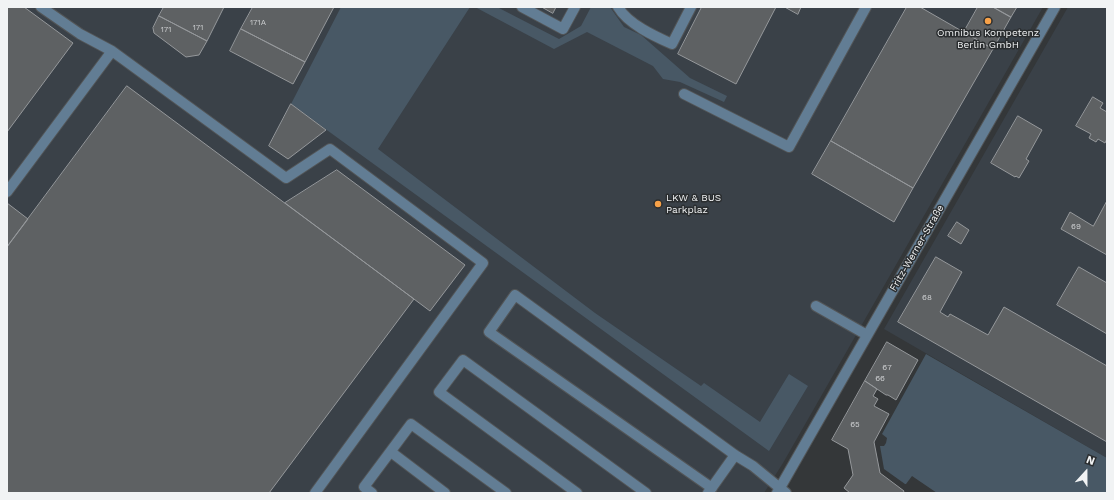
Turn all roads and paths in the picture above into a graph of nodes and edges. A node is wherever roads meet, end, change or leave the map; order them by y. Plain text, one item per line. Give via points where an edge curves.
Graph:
1 (41, 7) edge
2 (522, 7) edge
3 (575, 7) edge
4 (618, 7) edge
5 (691, 7) edge
6 (866, 7) edge
7 (1055, 7) edge
8 (112, 52) junction
9 (684, 94) dead end
10 (7, 192) edge
11 (816, 306) dead end
12 (867, 336) junction
13 (391, 452) junction
14 (734, 455) junction
15 (710, 490) edge
16 (781, 492) edge
17 (315, 493) edge
18 (372, 493) edge
19 (445, 493) edge
20 (506, 493) edge
21 (577, 493) edge
22 (646, 493) edge

1 - 8 street
2 - 3 street via 563,29
4 - 5 street via 623,15 654,36 672,44
6 - 9 street via 789,147
7 - 12 street, Fritz-Werner-Straße
8 - 10 street
8 - 17 street via 286,178 330,149 483,263
11 - 12 street
12 - 16 street, Fritz-Werner-Straße
13 - 18 street via 364,487
13 - 19 street
13 - 20 street via 411,424
14 - 15 street
14 - 15 street via 515,295 489,332
14 - 16 street via 753,466
21 - 22 street via 440,392 463,360

